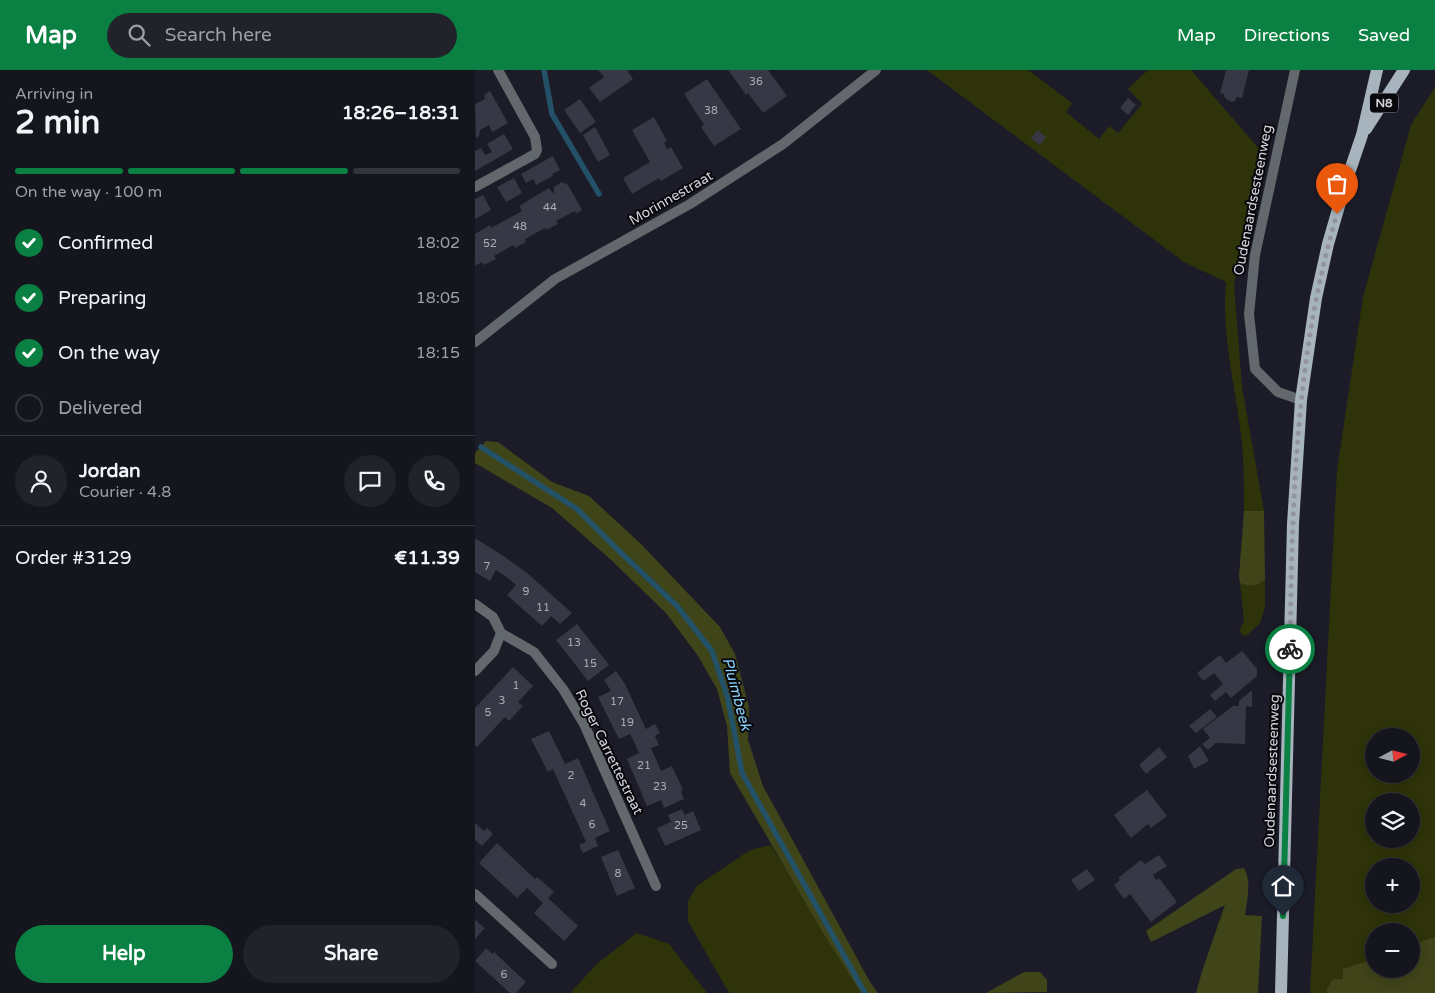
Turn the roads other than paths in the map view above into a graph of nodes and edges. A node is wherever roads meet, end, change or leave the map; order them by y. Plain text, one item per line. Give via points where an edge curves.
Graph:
1 (498, 70) edge
2 (876, 70) edge
3 (1295, 70) edge
4 (1377, 70) edge
5 (1404, 70) edge
6 (1362, 135) junction
7 (475, 187) edge
8 (477, 336) edge
9 (1301, 400) junction
10 (475, 604) edge
11 (501, 633) junction
12 (475, 671) edge
13 (656, 886) dead end
14 (475, 894) edge
15 (552, 964) dead end
16 (1281, 993) edge

1 - 7 street via 535,137 537,150
2 - 8 street, Morinnestraat via 775,149 690,204 555,279
3 - 9 street, Oudenaardsesteenweg via 1255,255 1249,314 1255,370 1278,392
4 - 6 main road, Oudenaardsesteenweg / N8
5 - 6 main road, Oudenaardsesteenweg / N8
6 - 9 main road, Oudenaardsesteenweg / N8 via 1328,244 1316,298
9 - 16 main road, Oudenaardsesteenweg / N8 via 1293,524
10 - 11 street, Roger Carrettestraat via 493,617
11 - 12 street via 494,651
11 - 13 street, Roger Carrettestraat via 534,652 563,688 583,724
14 - 15 street

